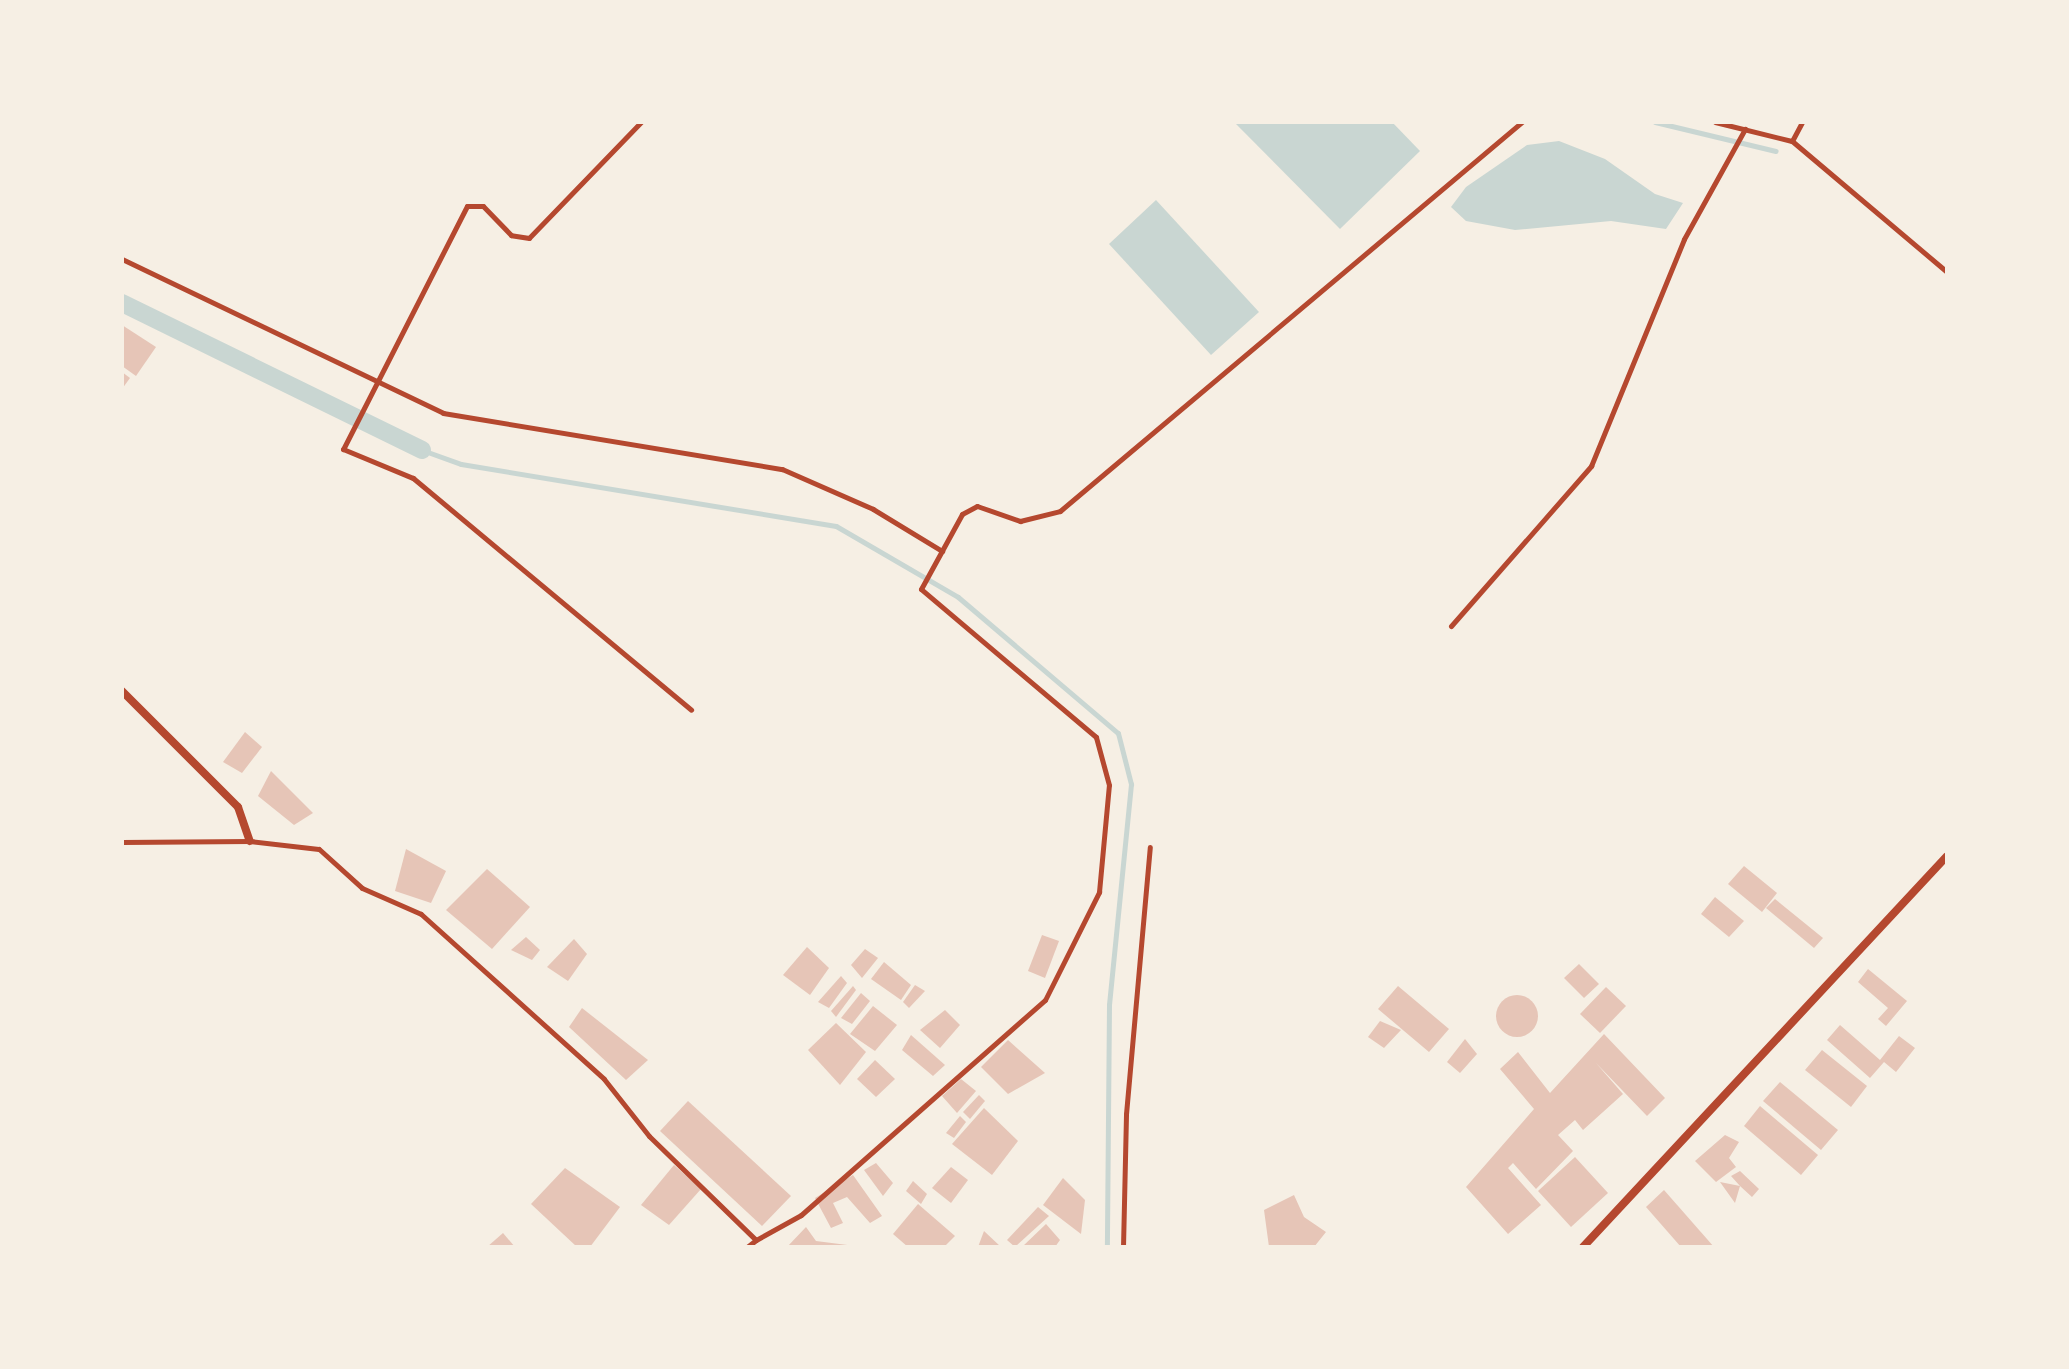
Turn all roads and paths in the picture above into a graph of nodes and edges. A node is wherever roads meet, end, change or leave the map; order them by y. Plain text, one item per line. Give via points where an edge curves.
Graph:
1 (641, 122) edge
2 (1522, 122) edge
3 (1715, 122) edge
4 (1802, 122) edge
5 (1745, 129) junction
6 (1792, 141) junction
7 (122, 259) edge
8 (1947, 272) edge
9 (373, 383) junction
10 (942, 551) junction
11 (1451, 626) dead end
12 (122, 691) edge
13 (691, 710) dead end
14 (250, 841) junction
15 (122, 842) edge
16 (1150, 847) dead end
17 (1947, 856) edge
18 (756, 1240) junction
19 (747, 1247) edge
20 (1123, 1247) edge
21 (1583, 1247) edge

1 - 9 lane via 529,238 517,240 483,206 470,203
2 - 10 lane via 1060,511 1020,521 977,506 962,514
3 - 5 lane
4 - 6 lane
5 - 6 lane
5 - 11 lane via 1684,239 1591,466
6 - 8 lane
7 - 9 lane
9 - 10 lane via 443,413 528,432 782,469 873,509
9 - 13 lane via 343,449 413,478
10 - 18 lane via 921,589 1096,737 1109,785 1106,869 1045,1000 801,1215
12 - 14 street via 238,807
14 - 15 lane
14 - 18 lane via 319,849 362,888 436,925 604,1079 649,1136
16 - 20 lane via 1126,1114
17 - 21 street
18 - 19 lane

